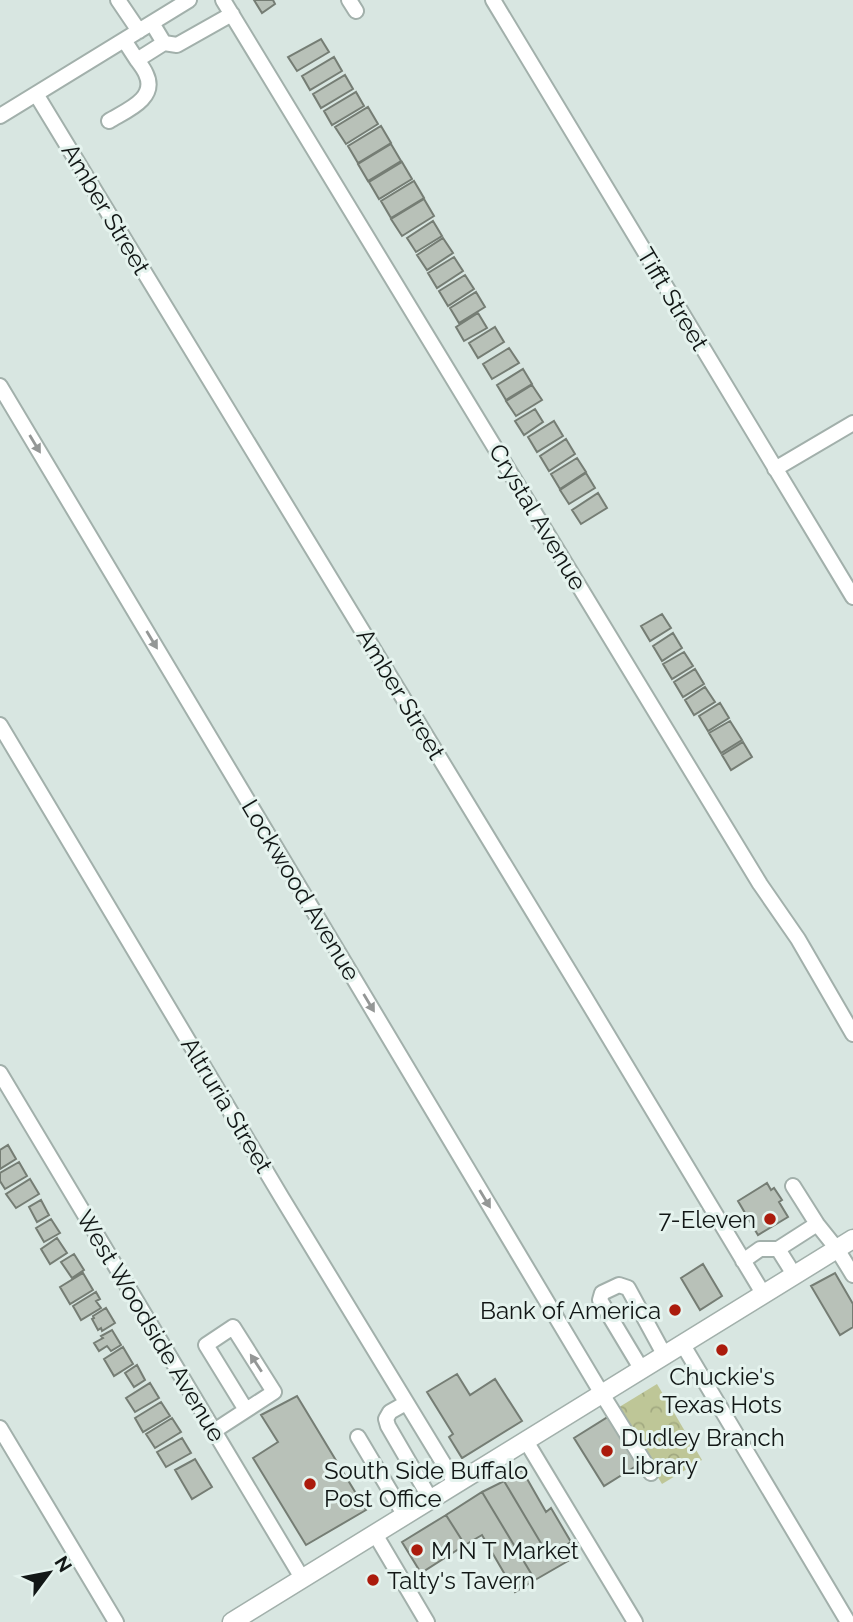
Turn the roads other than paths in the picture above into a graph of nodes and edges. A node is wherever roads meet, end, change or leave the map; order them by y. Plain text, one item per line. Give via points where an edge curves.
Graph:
1 (118, 0) edge
2 (189, 0) edge
3 (223, 0) edge
4 (493, 0) edge
5 (232, 14) junction
6 (145, 27) junction
7 (124, 40) junction
8 (164, 43) junction
9 (137, 60) junction
10 (36, 94) junction
11 (0, 116) edge
12 (109, 121) dead end
13 (0, 386) edge
14 (853, 423) edge
15 (775, 469) junction
16 (853, 597) edge
17 (0, 725) edge
18 (853, 1034) edge
19 (0, 1073) edge
20 (793, 1186) dead end
21 (817, 1224) junction
22 (853, 1240) edge
23 (778, 1249) junction
24 (837, 1249) junction
25 (743, 1261) junction
26 (853, 1275) edge
27 (795, 1276) junction
28 (764, 1295) junction
29 (682, 1345) junction
30 (665, 1356) junction
31 (642, 1370) junction
32 (603, 1394) junction
33 (407, 1402) junction
34 (246, 1410) junction
35 (0, 1428) edge
36 (214, 1432) junction
37 (358, 1437) dead end
38 (526, 1441) junction
39 (651, 1473) dead end
40 (456, 1484) junction
41 (431, 1500) junction
42 (405, 1516) junction
43 (374, 1534) junction
44 (302, 1578) junction
45 (116, 1622) edge
46 (232, 1622) edge
47 (427, 1622) edge
48 (635, 1622) edge
49 (848, 1622) edge

1 - 6 street
2 - 6 street
3 - 5 street, Crystal Avenue
4 - 15 street, Tifft Street
5 - 8 street via 177,46
5 - 18 street, Crystal Avenue
6 - 7 street
6 - 8 street
7 - 9 street
7 - 10 street
8 - 9 street
9 - 12 street via 147,75 148,92
10 - 11 street
10 - 25 street, Amber Street
13 -> 32 street, Lockwood Avenue
14 - 15 street
15 - 16 street, Tifft Street
17 - 33 street, Altruria Street
19 - 36 street, West Woodside Avenue
20 - 21 street
21 - 23 street
21 - 24 street
22 - 24 main road
23 - 25 street via 760,1249
23 - 27 street
24 - 26 street
24 - 27 main road
25 - 28 street, Amber Street
27 - 28 main road
28 - 29 main road
29 - 30 main road
29 - 49 street
30 - 31 main road
30 - 31 street via 628,1288 619,1284 603,1293 600,1300
31 - 32 main road
32 - 38 main road
32 - 39 street, Lockwood Avenue
33 - 40 street, Altruria Street
33 - 41 street via 386,1419
34 -> 34 street via 274,1392 233,1327 206,1345
34 - 36 street
35 - 45 street
36 - 44 street, West Woodside Avenue
37 - 42 street
38 - 40 main road
38 - 48 street
40 - 41 main road
41 - 42 main road
42 - 43 main road
43 - 44 main road
43 - 47 street
44 - 46 main road

